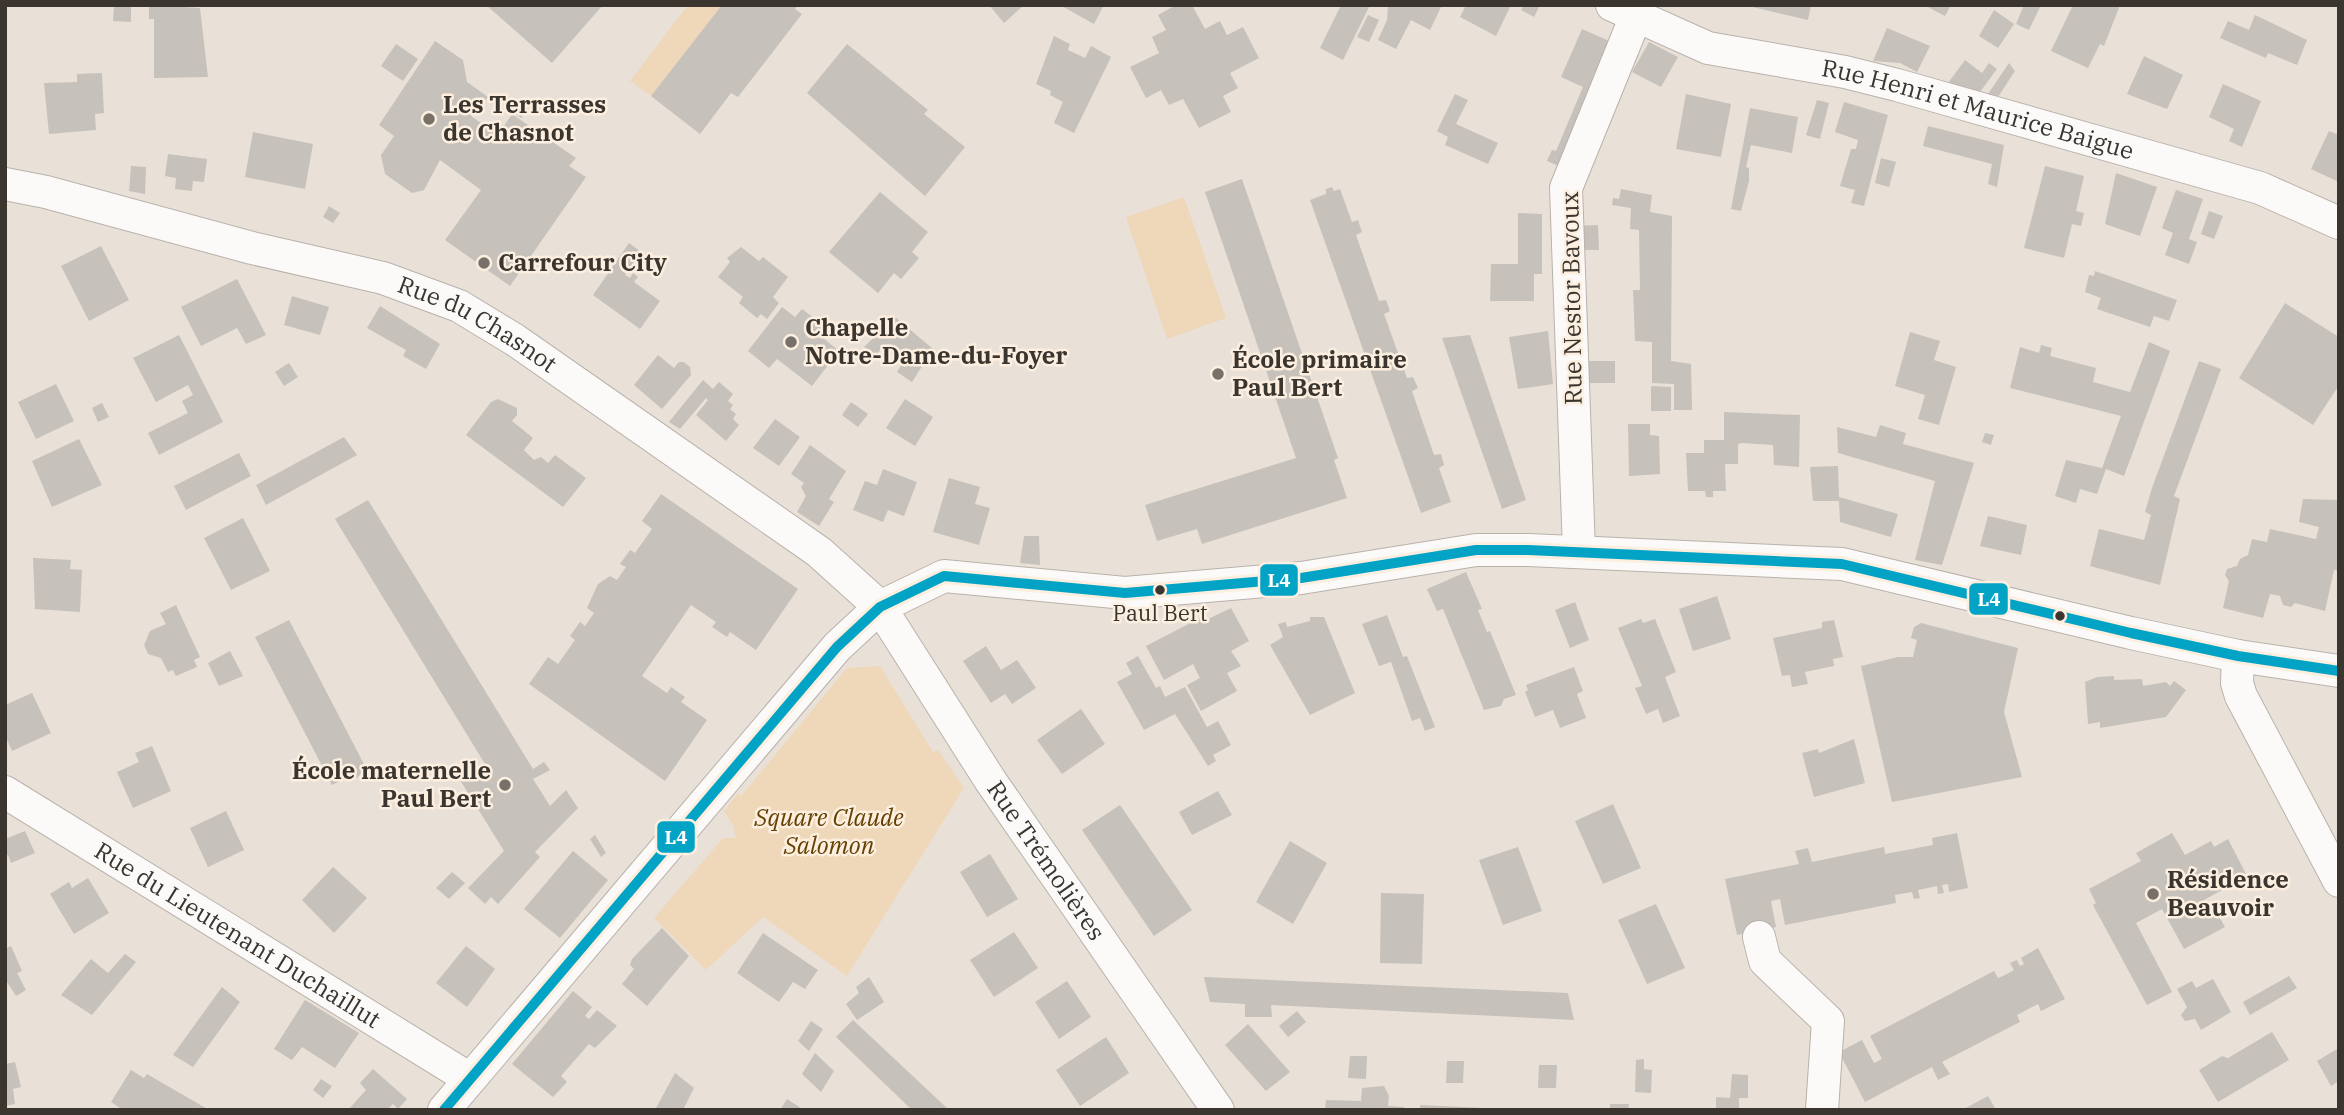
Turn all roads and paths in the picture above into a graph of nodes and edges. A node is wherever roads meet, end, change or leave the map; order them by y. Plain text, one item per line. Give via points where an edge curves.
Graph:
1 (1624, 11) edge
2 (5, 184) edge
3 (2339, 223) edge
4 (1579, 551) junction
5 (880, 607) junction
6 (2238, 656) junction
7 (2339, 671) edge
8 (5, 792) edge
9 (2339, 881) edge
10 (1759, 937) dead end
11 (470, 1079) junction
12 (444, 1110) edge
13 (1218, 1110) edge
14 (1822, 1110) edge

1 - 3 street, Rue Henri et Maurice Baigue via 1708,48 1845,72 2260,188
1 - 4 street, Rue Nestor Bavoux via 1566,188
2 - 5 street, Rue du Chasnot via 383,278 459,306 515,340 819,552
4 - 5 street via 1476,550 1301,578 1125,593 944,576
4 - 6 street via 1842,564
5 - 11 street via 837,647
5 - 13 street, Rue Trémolières via 990,780
6 - 7 street
6 - 9 street via 2241,696
8 - 11 street, Rue du Lieutenant Duchaillut
10 - 14 street via 1765,961 1828,1021
11 - 12 street

